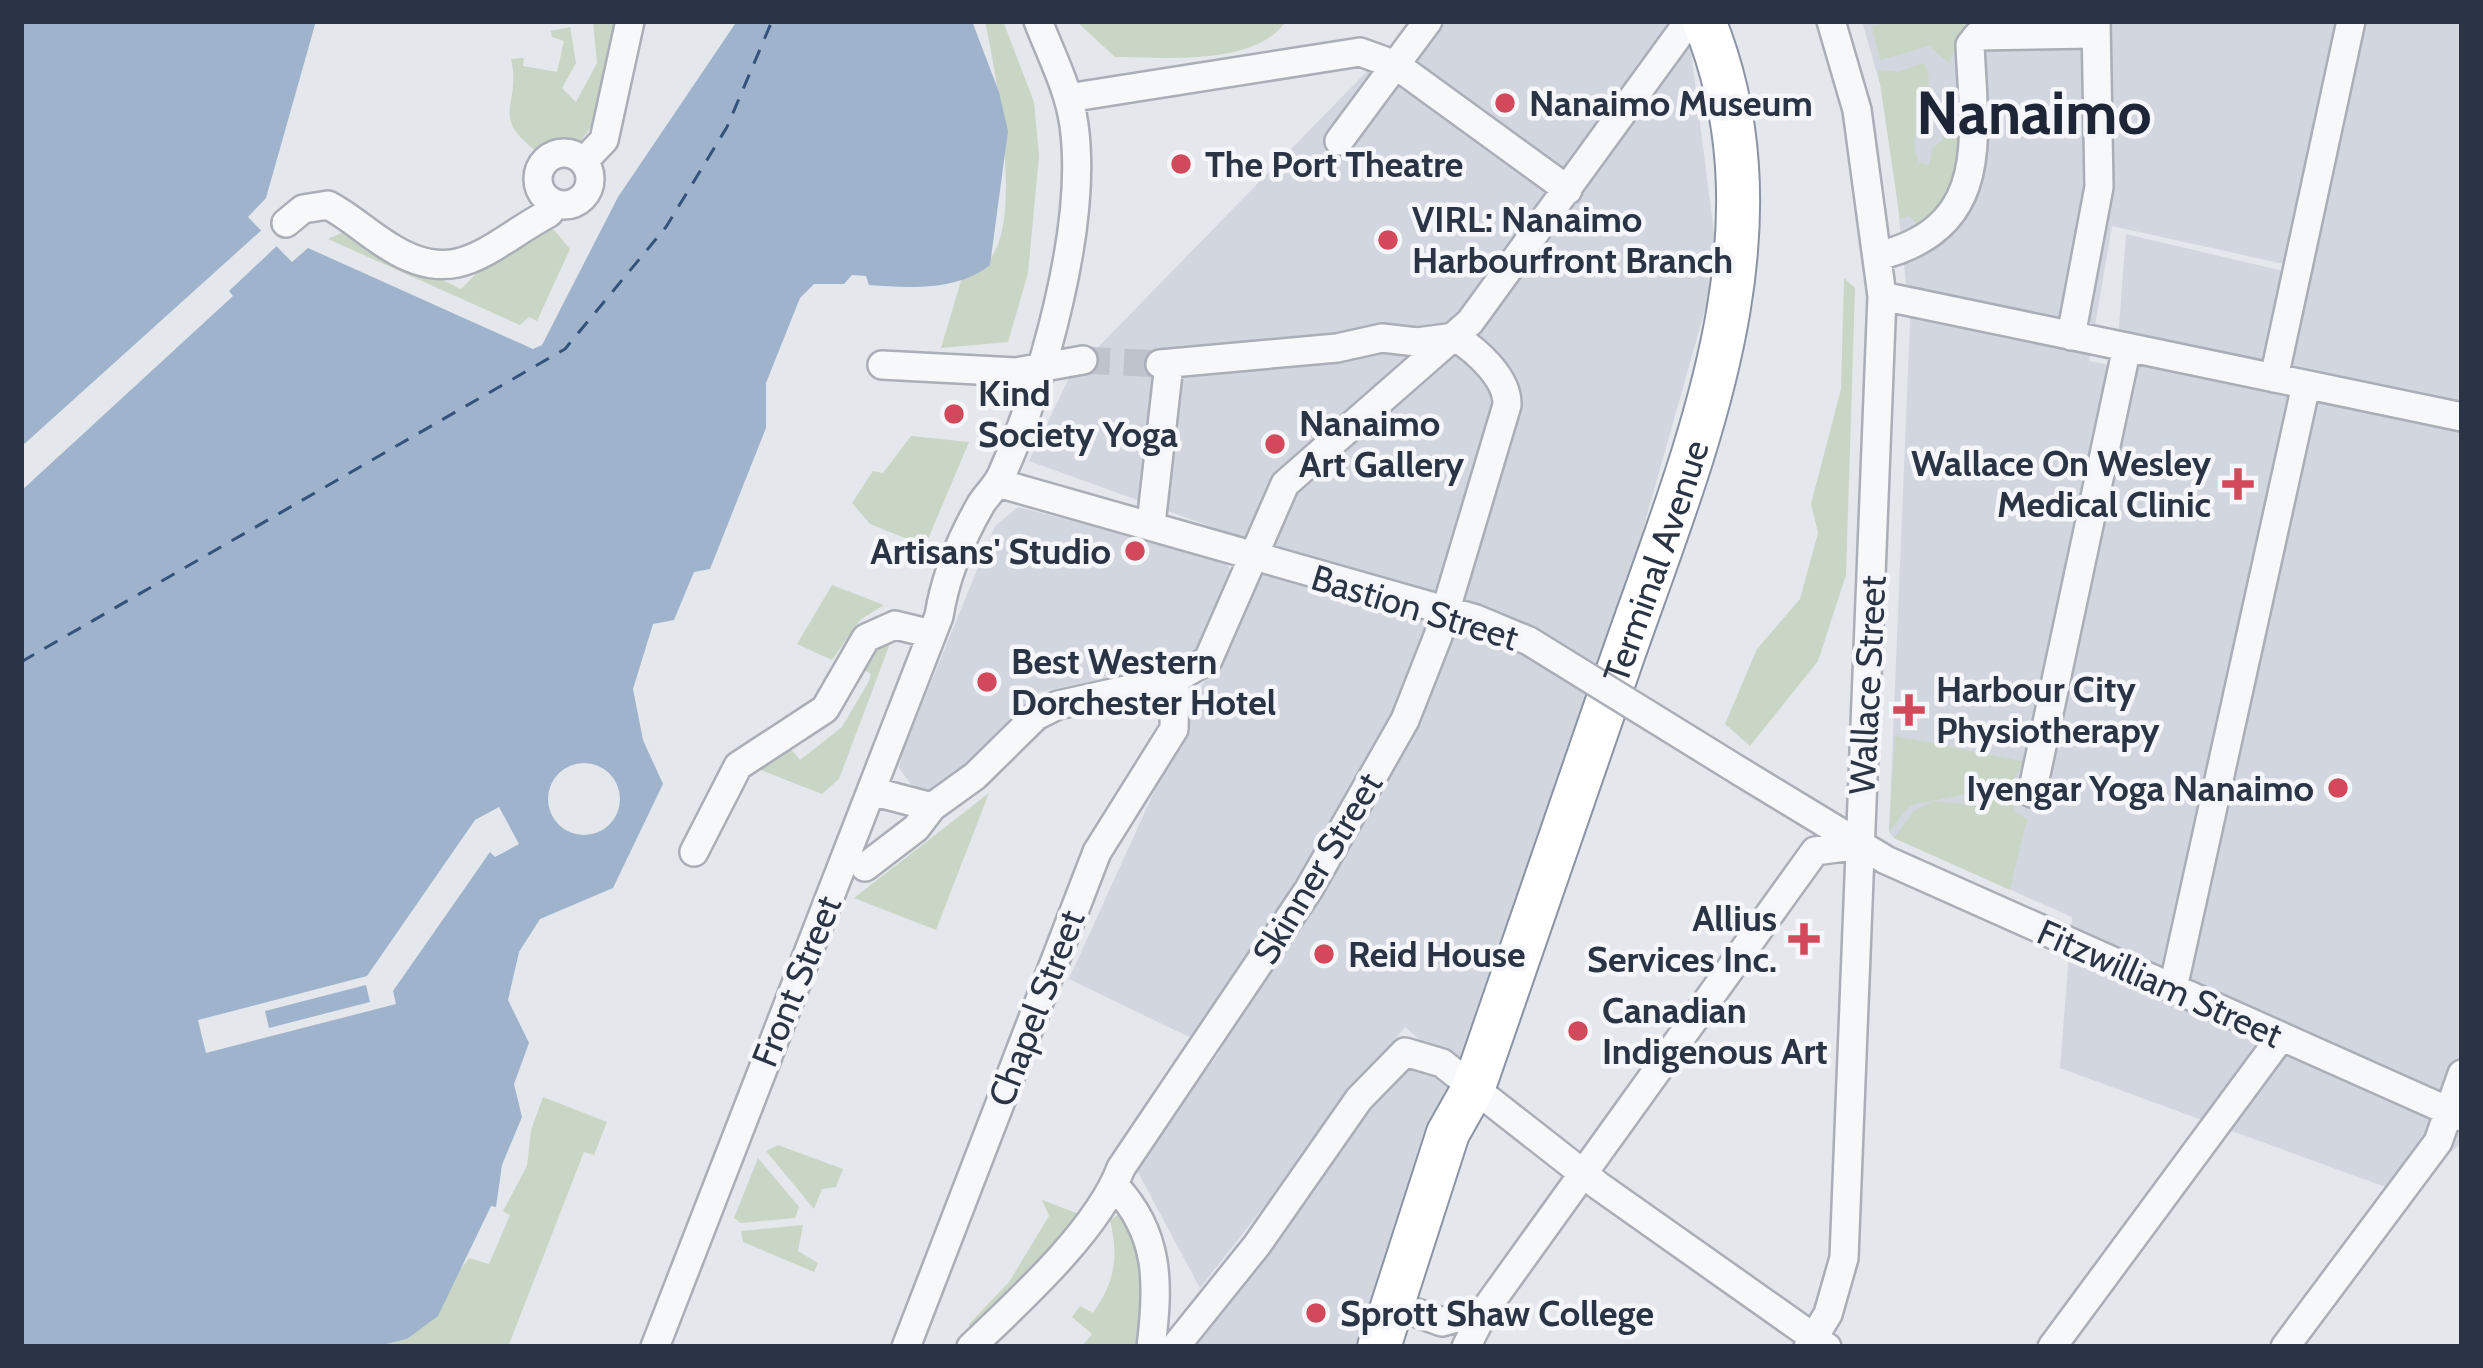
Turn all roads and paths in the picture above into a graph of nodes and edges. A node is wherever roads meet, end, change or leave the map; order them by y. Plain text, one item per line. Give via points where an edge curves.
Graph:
1 (630, 21) edge
2 (1038, 21) edge
3 (1428, 21) edge
4 (1689, 21) edge
5 (1704, 21) edge
6 (1831, 21) edge
7 (2350, 21) edge
8 (2095, 27) edge
9 (1396, 64) junction
10 (1067, 98) junction
11 (1339, 141) dead end
12 (584, 161) junction
13 (1568, 190) junction
14 (554, 203) junction
15 (286, 223) dead end
16 (1879, 256) junction
17 (1882, 296) junction
18 (2072, 336) junction
19 (1455, 337) junction
20 (2127, 347) junction
21 (1084, 360) tunnel mouth
22 (882, 365) dead end
23 (1042, 368) junction
24 (2274, 378) junction
25 (2306, 385) junction
26 (2462, 417) edge
27 (998, 483) junction
28 (1151, 524) junction
29 (1252, 555) junction
30 (1445, 611) junction
31 (936, 625) junction
32 (1175, 679) junction
33 (871, 791) junction
34 (2032, 793) dead end
35 (932, 807) junction
36 (1860, 845) junction
37 (694, 852) dead end
38 (865, 867) dead end
39 (2173, 988) junction
40 (2281, 1036) junction
41 (2462, 1074) edge
42 (1474, 1087) junction
43 (2457, 1115) edge
44 (1585, 1175) junction
45 (1114, 1186) junction
46 (1485, 1310) junction
47 (1411, 1330) edge
48 (1816, 1344) edge
49 (656, 1347) edge
50 (906, 1347) edge
51 (971, 1347) edge
52 (1151, 1347) edge
53 (1175, 1347) edge
54 (1379, 1347) edge
55 (1466, 1347) edge
56 (2052, 1347) edge
57 (2285, 1347) edge

1 - 12 street via 604,140
2 - 10 street, Front Street
3 - 9 street
4 - 13 street
5 - 42 highway, Terminal Avenue via 1727,94 1738,191 1725,343
6 - 16 street, Wallace Street via 1857,110
7 - 24 street
8 - 16 street via 1977,36 1970,45 1975,165 1964,198 1909,249
8 - 18 street via 2099,187
9 - 10 street via 1353,52
9 - 11 street
9 - 13 street
10 - 23 street, Front Street via 1076,148 1067,251
12 - 14 street via 586,194
12 - 14 street via 568,153 544,161 538,185
13 - 19 street
14 - 15 street via 473,260 441,269 393,250 328,205 303,208
16 - 17 street, Wallace Street
17 - 18 street
17 - 36 street, Wallace Street
18 - 20 street
19 - 28 street via 1165,364
19 - 29 street via 1298,470
19 - 30 street, Skinner Street via 1475,350 1507,393 1507,405
20 - 24 street
20 - 34 street
21 - 23 street
22 - 23 street
23 - 27 street, Front Street
24 - 25 street
25 - 26 street
25 - 39 street
27 - 28 street, Bastion Street
27 - 31 street, Front Street via 944,587
28 - 29 street, Bastion Street
29 - 30 street, Bastion Street
29 - 32 street via 1205,663
30 - 36 street, Bastion Street, bridge via 1529,641
30 - 45 street, Skinner Street via 1414,700 1309,890
31 - 33 street, Front Street
31 - 37 street via 895,625 866,638 825,709 739,766
32 - 35 street via 1036,716
32 - 50 street, Chapel Street via 1174,729 1097,852
33 - 35 street
33 - 49 street, Front Street
35 - 38 street
36 - 39 street, Fitzwilliam Street
36 - 44 street via 1815,851
36 - 48 street, Wallace Street via 1844,1258
39 - 40 street, Fitzwilliam Street
40 - 43 street, Fitzwilliam Street
40 - 56 street
41 - 43 street
42 - 44 street
42 - 47 highway, Terminal Avenue via 1474,1141
42 - 53 street via 1418,1052 1384,1068
42 - 54 highway, Terminal Avenue via 1448,1133
43 - 57 street
44 - 46 street
44 - 48 street
45 - 51 street, Skinner Street
45 - 52 street via 1134,1206 1151,1244 1158,1284
46 - 47 street
46 - 55 street

